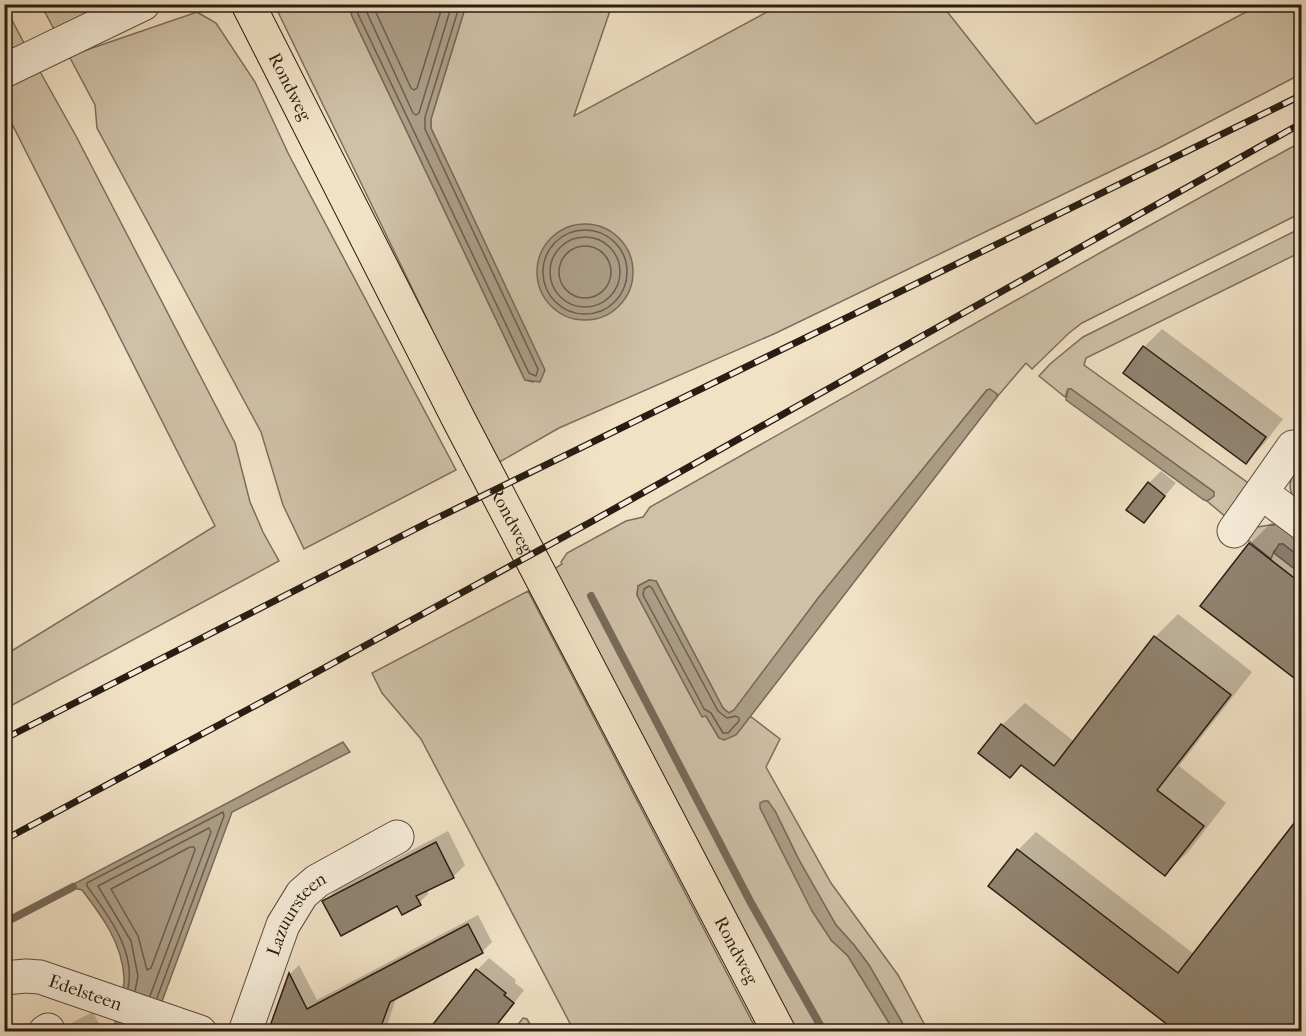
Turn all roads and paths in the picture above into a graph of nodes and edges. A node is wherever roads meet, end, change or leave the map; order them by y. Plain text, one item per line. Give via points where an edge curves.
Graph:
1 (143, 4) edge
2 (248, 4) edge
3 (4, 71) edge
4 (1293, 447) dead end
5 (1262, 493) junction
6 (1302, 523) edge
7 (1234, 531) dead end
8 (397, 837) dead end
9 (4, 978) edge
10 (186, 1027) edge
11 (245, 1032) edge
12 (779, 1032) edge

1 - 3 street
2 - 12 main road, Rondweg via 464,430
4 - 5 street
5 - 6 street
5 - 7 street
8 - 11 street, Lazuursteen via 317,881 302,894 283,925
9 - 10 street, Edelsteen via 40,977

